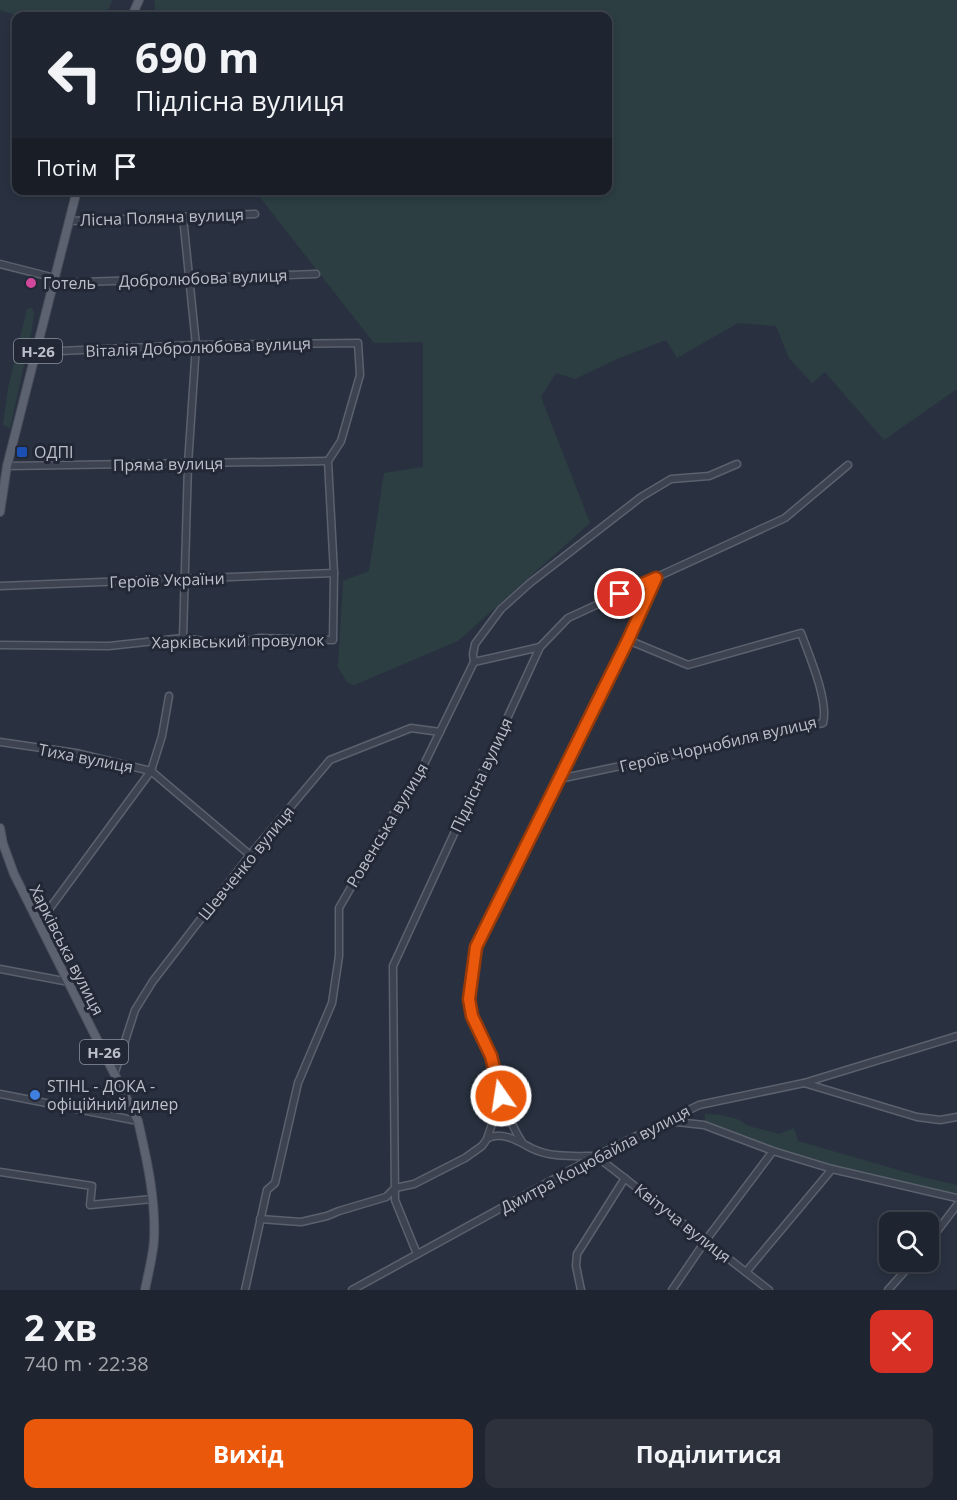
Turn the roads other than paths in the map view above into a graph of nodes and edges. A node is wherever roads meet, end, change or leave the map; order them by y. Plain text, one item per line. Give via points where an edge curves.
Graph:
1 (76, 195) edge
2 (255, 214) dead end
3 (183, 217) junction
4 (70, 220) junction
5 (0, 264) edge
6 (316, 274) dead end
7 (189, 279) junction
8 (55, 281) junction
9 (196, 345) junction
10 (37, 352) junction
11 (328, 461) junction
12 (188, 464) junction
13 (737, 464) dead end
14 (848, 465) dead end
15 (7, 466) junction
16 (0, 512) edge
17 (334, 573) junction
18 (656, 578) junction
19 (184, 579) junction
20 (0, 586) edge
21 (183, 638) junction
22 (628, 640) junction
23 (0, 645) edge
24 (540, 646) junction
25 (474, 662) junction
26 (169, 696) dead end
27 (440, 732) junction
28 (0, 742) edge
29 (151, 771) junction
30 (559, 779) junction
31 (0, 828) edge
32 (250, 855) junction
33 (4, 858) edge
34 (39, 923) junction
35 (0, 969) edge
36 (69, 982) junction
37 (957, 1036) edge
38 (115, 1072) junction
39 (804, 1083) junction
40 (0, 1094) edge
41 (501, 1096) junction
42 (957, 1117) edge
43 (138, 1121) junction
44 (666, 1121) junction
45 (487, 1139) junction
46 (522, 1142) junction
47 (772, 1151) junction
48 (596, 1156) junction
49 (832, 1168) junction
50 (0, 1172) edge
51 (625, 1178) junction
52 (395, 1188) junction
53 (957, 1198) edge
54 (152, 1199) junction
55 (957, 1205) edge
56 (260, 1219) junction
57 (939, 1229) edge
58 (706, 1240) junction
59 (417, 1254) junction
60 (746, 1272) junction
61 (904, 1272) edge
62 (145, 1290) edge
63 (245, 1290) edge
64 (352, 1290) edge
65 (581, 1290) edge
66 (672, 1290) edge
67 (770, 1290) edge
68 (888, 1290) edge

1 - 4 main road, Н-26
2 - 3 street, Лісна Поляна вулиця
3 - 4 street, Лісна Поляна вулиця
3 - 7 street
4 - 8 main road, Н-26
5 - 8 street, Добролюбова вулиця
6 - 7 street, Добролюбова вулиця
7 - 8 street, Добролюбова вулиця
7 - 9 street
8 - 10 main road, Н-26
9 - 10 street, Віталія Добролюбова вулиця
9 - 11 street, Віталія Добролюбова вулиця via 358,343 360,375 340,441
9 - 12 street
10 - 15 main road, Н-26
11 - 12 street, Пряма вулиця
11 - 17 street
12 - 15 street, Пряма вулиця
12 - 19 street
13 - 25 street, Ровенська вулиця via 709,476 672,479 641,497 501,609 475,644
14 - 18 street, Підлісна вулиця via 785,519
15 - 16 main road, Н-26
17 - 19 street, Героїв України
17 - 21 street, Харківський провулок via 333,640 258,638 223,644
18 - 22 street
18 - 24 street, Підлісна вулиця via 568,618
19 - 20 street, Героїв України
19 - 21 street
21 - 23 street, Харківський провулок via 109,645
22 - 30 street
22 - 30 street, Героїв Чорнобиля вулиця via 688,665 801,633 817,677 825,715 823,723
24 - 25 street
24 - 52 street, Підлісна вулиця via 393,966
25 - 27 street, Ровенська вулиця
26 - 29 street
27 - 32 street, Шевченко вулиця via 411,728 330,760
27 - 56 street, Ровенська вулиця via 411,791 398,806 339,908 339,956 332,1003 298,1083 275,1183 267,1190
28 - 29 street, Тиха вулиця via 76,753
29 - 32 street, Тиха вулиця
29 - 34 street
30 - 41 street via 476,947 469,999 472,1016 491,1056
31 - 33 main road, Харківська вулиця / Н-26
32 - 38 street, Шевченко вулиця via 153,981 135,1010
33 - 34 main road, Харківська вулиця / Н-26
34 - 36 main road, Харківська вулиця / Н-26
35 - 36 street
36 - 38 main road, Харківська вулиця / Н-26
37 - 39 street, Дмитра Коцюбайла вулиця
38 - 43 main road, Харківська вулиця / Н-26
39 - 42 street via 917,1117
39 - 44 street, Дмитра Коцюбайла вулиця via 699,1105
40 - 43 street
41 - 45 street
41 - 46 street
43 - 54 main road, Харківська вулиця / Н-26
44 - 47 street via 704,1125
44 - 48 street, Дмитра Коцюбайла вулиця
45 - 46 street via 498,1135
45 - 52 street via 465,1158 414,1184
46 - 48 street via 559,1156
47 - 49 street
47 - 58 street
48 - 51 street, Квітуча вулиця
48 - 59 street, Дмитра Коцюбайла вулиця
49 - 53 street
49 - 60 street
50 - 54 street via 92,1186 90,1205
51 - 58 street, Квітуча вулиця
51 - 65 street via 577,1254
52 - 56 street via 386,1197 301,1222
52 - 59 street, Підлісна вулиця via 395,1200
54 - 62 main road, Харківська вулиця / Н-26 via 154,1241
55 - 57 street
56 - 63 street, Ровенська вулиця
58 - 60 street, Квітуча вулиця
58 - 66 street
59 - 64 street, Дмитра Коцюбайла вулиця
60 - 67 street, Квітуча вулиця
61 - 68 street

